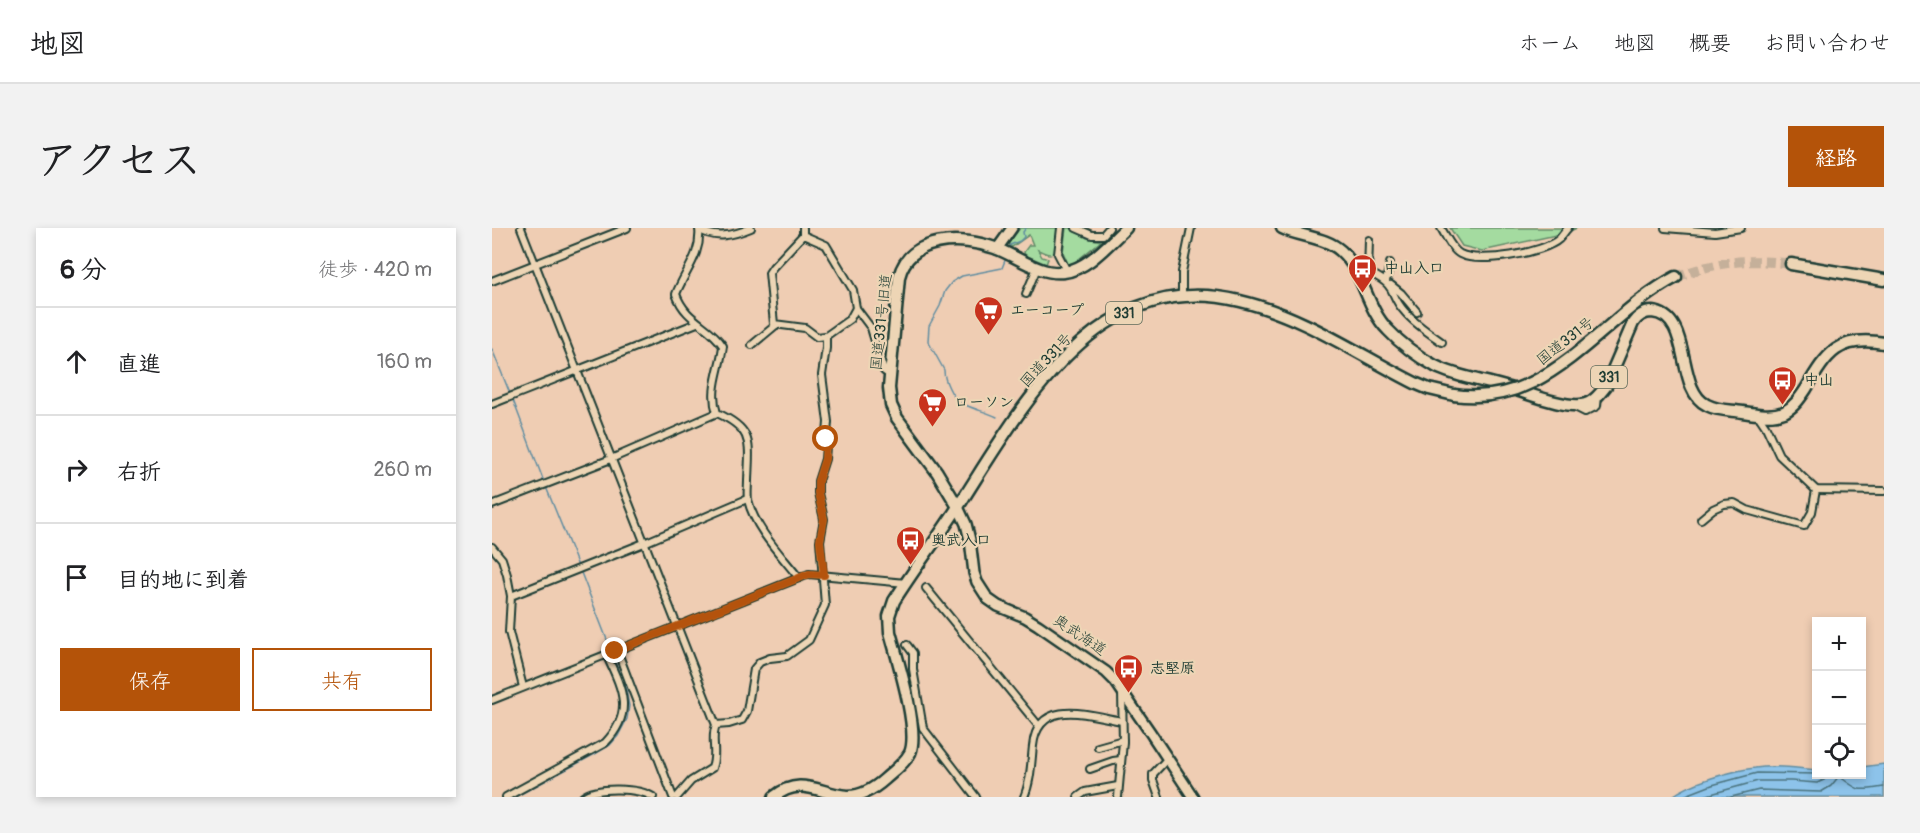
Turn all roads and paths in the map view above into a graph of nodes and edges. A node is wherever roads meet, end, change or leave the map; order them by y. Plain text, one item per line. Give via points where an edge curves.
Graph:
1 (521, 228) edge
2 (627, 228) edge
3 (751, 228) edge
4 (1012, 228) edge
5 (1061, 228) edge
6 (1076, 228) edge
7 (1109, 228) edge
8 (1126, 228) edge
9 (1191, 228) edge
10 (1282, 228) edge
11 (1442, 228) edge
12 (1568, 228) edge
13 (1665, 228) edge
14 (1741, 228) edge
15 (699, 229) edge
16 (803, 232) edge
17 (1369, 240) dead end
18 (1004, 252) junction
19 (1390, 262) dead end
20 (535, 264) junction
21 (1791, 264) tunnel mouth
22 (1037, 268) junction
23 (1066, 271) junction
24 (1364, 277) junction
25 (1676, 277) tunnel mouth
26 (1884, 280) edge
27 (492, 281) edge
28 (1388, 283) junction
29 (1026, 294) dead end
30 (1182, 296) junction
31 (856, 308) junction
32 (1417, 312) dead end
33 (697, 323) junction
34 (776, 325) junction
35 (826, 336) junction
36 (1442, 342) dead end
37 (1884, 343) edge
38 (752, 345) dead end
39 (577, 371) junction
40 (890, 375) junction
41 (492, 404) edge
42 (717, 413) junction
43 (1758, 415) junction
44 (612, 459) junction
45 (1816, 490) junction
46 (1884, 491) edge
47 (747, 499) junction
48 (492, 505) edge
49 (958, 507) junction
50 (1701, 519) dead end
51 (644, 543) junction
52 (492, 547) edge
53 (824, 575) junction
54 (799, 578) junction
55 (906, 582) junction
56 (926, 588) dead end
57 (512, 596) junction
58 (677, 626) junction
59 (907, 645) dead end
60 (616, 651) junction
61 (607, 654) junction
62 (523, 687) junction
63 (1122, 692) junction
64 (492, 700) edge
65 (1122, 720) junction
66 (716, 725) junction
67 (1038, 725) junction
68 (1123, 740) junction
69 (1098, 747) dead end
70 (1168, 758) junction
71 (1121, 760) junction
72 (1090, 769) dead end
73 (1118, 786) junction
74 (506, 797) edge
75 (584, 797) edge
76 (653, 797) edge
77 (673, 797) edge
78 (677, 797) edge
79 (774, 797) edge
80 (976, 797) edge
81 (1024, 797) edge
82 (1078, 797) edge
83 (1118, 797) edge
84 (1159, 797) edge
85 (1193, 797) edge

1 - 20 street
2 - 20 street
3 - 15 street via 716,236
4 - 18 street
5 - 23 street via 1058,254
6 - 7 street via 1092,235 1103,235
8 - 23 highway via 1088,262
9 - 30 street via 1182,273
10 - 24 highway, 331 via 1332,244
11 - 12 street via 1456,252 1476,257 1534,251 1558,240
13 - 14 street via 1715,232
15 - 33 street via 695,258 676,294
16 - 31 street via 826,245 853,290
16 - 34 street via 769,273
17 - 24 street
18 - 22 highway, 国道331号旧道
18 - 40 highway, 国道331号旧道 via 980,244 938,243 925,245 910,255 899,277
19 - 28 street
20 - 27 street
20 - 39 street
21 - 26 highway
22 - 23 highway, 国道331号旧道
22 - 29 street
24 - 28 street via 1372,274
24 - 43 highway, 331 via 1385,327 1427,361 1462,375 1570,405 1586,404 1599,395 1633,323 1651,312 1674,327 1694,391 1702,402
25 - 30 highway, 国道331号 / 331, bridge via 1644,297 1562,365 1533,382 1496,395 1454,395 1429,389 1274,311 1241,301
28 - 32 street
28 - 36 street via 1404,312
30 - 49 highway, 国道331号 / 331 via 1147,303 1113,319 1066,355 1023,407
31 - 35 street via 850,319
31 - 40 street via 872,328 884,371
33 - 39 street
33 - 42 street via 723,346 714,384
34 - 35 street via 805,328 817,337
34 - 38 street
35 - 53 street via 822,375 828,422 825,459 818,481 824,519 820,541
37 - 43 highway, 331 via 1862,340 1840,346 1825,358 1794,405 1776,414
39 - 41 street
39 - 44 street
40 - 49 highway, 国道331号旧道 via 890,396 897,418 938,472
42 - 44 street
42 - 47 street via 745,431 749,448
43 - 45 street via 1779,455
44 - 48 street
44 - 51 street
45 - 46 street
45 - 50 street via 1812,512 1803,526 1734,503 1713,509
47 - 51 street
47 - 54 street via 768,539
49 - 55 highway, 国道331号 / 331
49 - 63 street, 奥武海道 via 970,540 974,573 988,599 1025,617 1078,652 1106,672
51 - 57 street
51 - 58 street
52 - 57 street via 502,560
53 - 54 street
53 - 55 street
53 - 66 street via 825,605 809,640 787,656 760,662 754,669 742,720
54 - 58 street
55 - 79 highway, 国道331号 / 331 via 894,601 889,625 913,728 910,752 883,781 864,793 849,796 797,786
56 - 67 street
57 - 62 street via 509,632
58 - 60 street
58 - 66 street
59 - 80 street via 913,653 923,728
60 - 61 street
60 - 77 street
61 - 62 street
61 - 74 street via 623,697 621,722 615,732 604,743
62 - 64 street
63 - 65 street
63 - 70 street, 奥武海道
65 - 67 street via 1073,712 1052,716
65 - 68 street
66 - 78 street via 712,768 692,780
67 - 81 street
68 - 69 street
68 - 71 street
70 - 84 street via 1153,774
70 - 85 street, 奥武海道
71 - 72 street
71 - 73 street
73 - 82 street
73 - 83 street
75 - 76 street via 625,789

